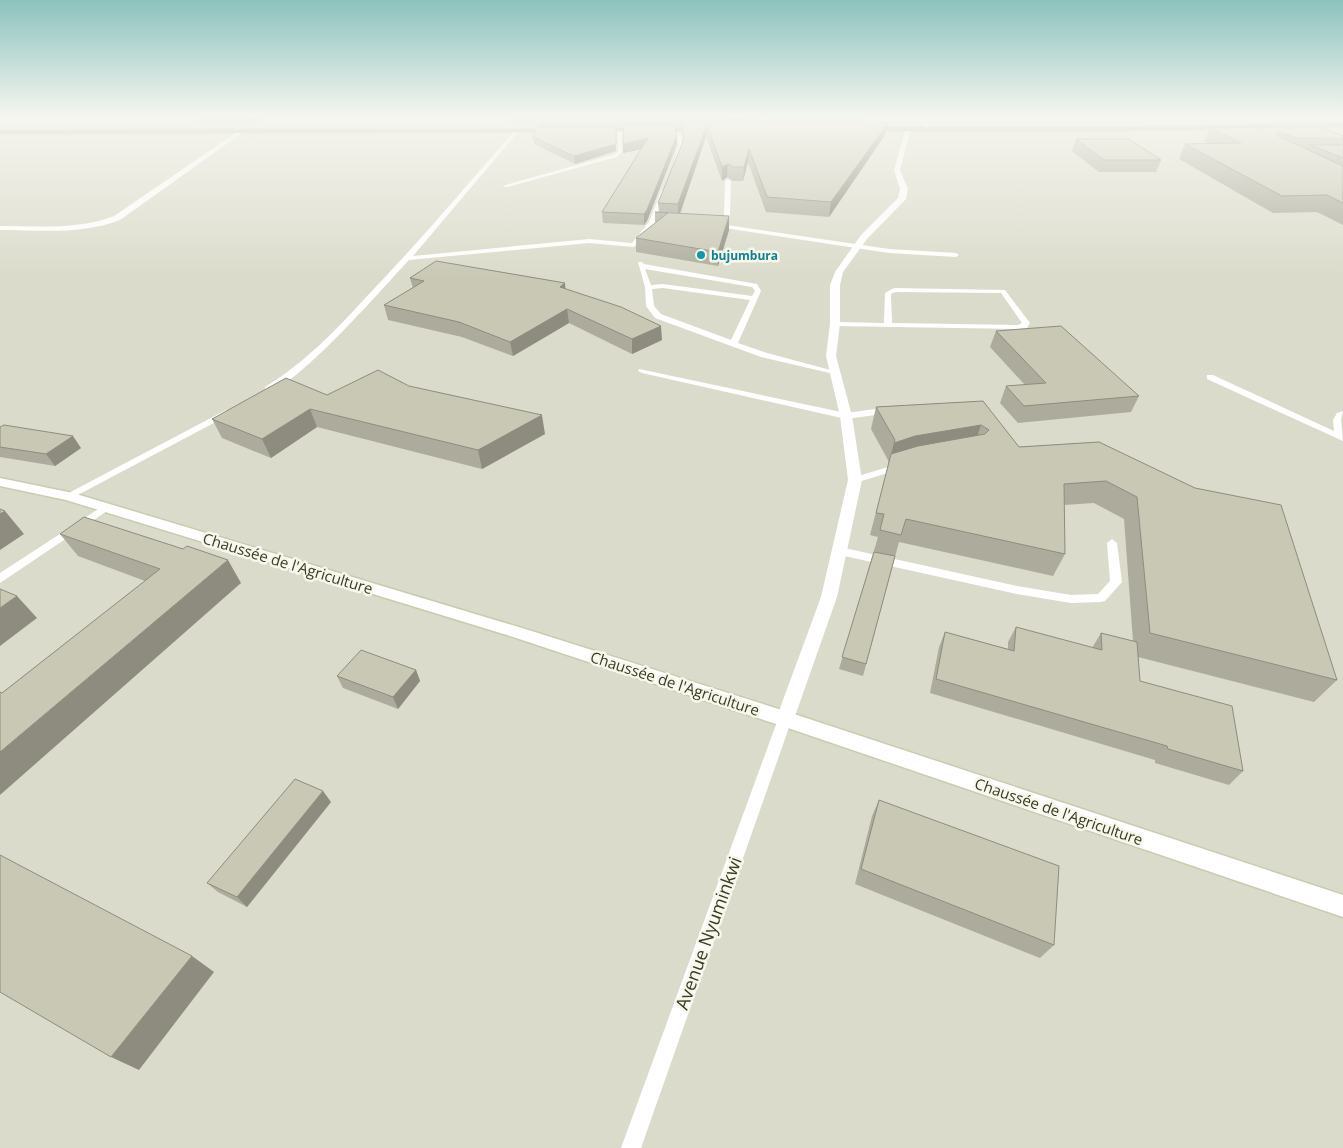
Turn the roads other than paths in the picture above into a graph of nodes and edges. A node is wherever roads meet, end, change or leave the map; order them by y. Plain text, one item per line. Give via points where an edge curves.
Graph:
1 (186, 171) edge
2 (483, 171) edge
3 (562, 171) edge
4 (897, 171) edge
5 (728, 181) edge
6 (667, 184) edge
7 (505, 186) dead end
8 (652, 222) junction
9 (679, 223) edge
10 (706, 224) edge
11 (724, 226) junction
12 (0, 228) edge
13 (858, 246) junction
14 (956, 255) dead end
15 (408, 258) junction
16 (648, 287) junction
17 (755, 299) junction
18 (835, 324) junction
19 (888, 324) junction
20 (733, 344) junction
21 (642, 371) dead end
22 (834, 372) junction
23 (1210, 377) dead end
24 (261, 393) edge
25 (899, 409) edge
26 (230, 410) edge
27 (1343, 414) edge
28 (846, 416) junction
29 (1342, 437) edge
30 (909, 463) edge
31 (854, 480) junction
32 (0, 482) edge
33 (68, 496) junction
34 (106, 508) junction
35 (1112, 543) dead end
36 (840, 551) junction
37 (0, 579) edge
38 (785, 719) junction
39 (1343, 906) edge
40 (631, 1148) edge

1 - 12 street via 117,218 99,225
2 - 15 lane
3 - 7 lane
4 - 13 street via 904,189 902,199
5 - 11 lane
6 - 8 lane
8 - 9 lane
8 - 15 lane via 631,246 584,241
10 - 11 lane
11 - 13 lane
13 - 14 lane
13 - 18 street via 839,272
15 - 24 lane via 304,364
16 - 17 lane via 664,286
16 - 17 lane via 641,264 750,283 757,287
16 - 20 lane via 650,306 658,316
17 - 20 lane
18 - 19 lane
18 - 22 street via 831,356
19 - 19 lane via 1018,327 1026,323 1003,291 894,290 888,293
20 - 22 lane
21 - 28 lane
22 - 28 street
23 - 29 lane
25 - 28 lane
26 - 33 lane
27 - 29 lane via 1338,420
28 - 31 street
30 - 31 lane
31 - 36 street
32 - 33 street, Chaussée de l'Agriculture
33 - 34 street, Chaussée de l'Agriculture
34 - 37 lane
34 - 38 street, Chaussée de l'Agriculture via 506,629
35 - 36 lane via 1116,582 1101,598 1071,599
36 - 38 street via 829,597
38 - 39 street, Chaussée de l'Agriculture
38 - 40 lane, Avenue Nyuminkwi

